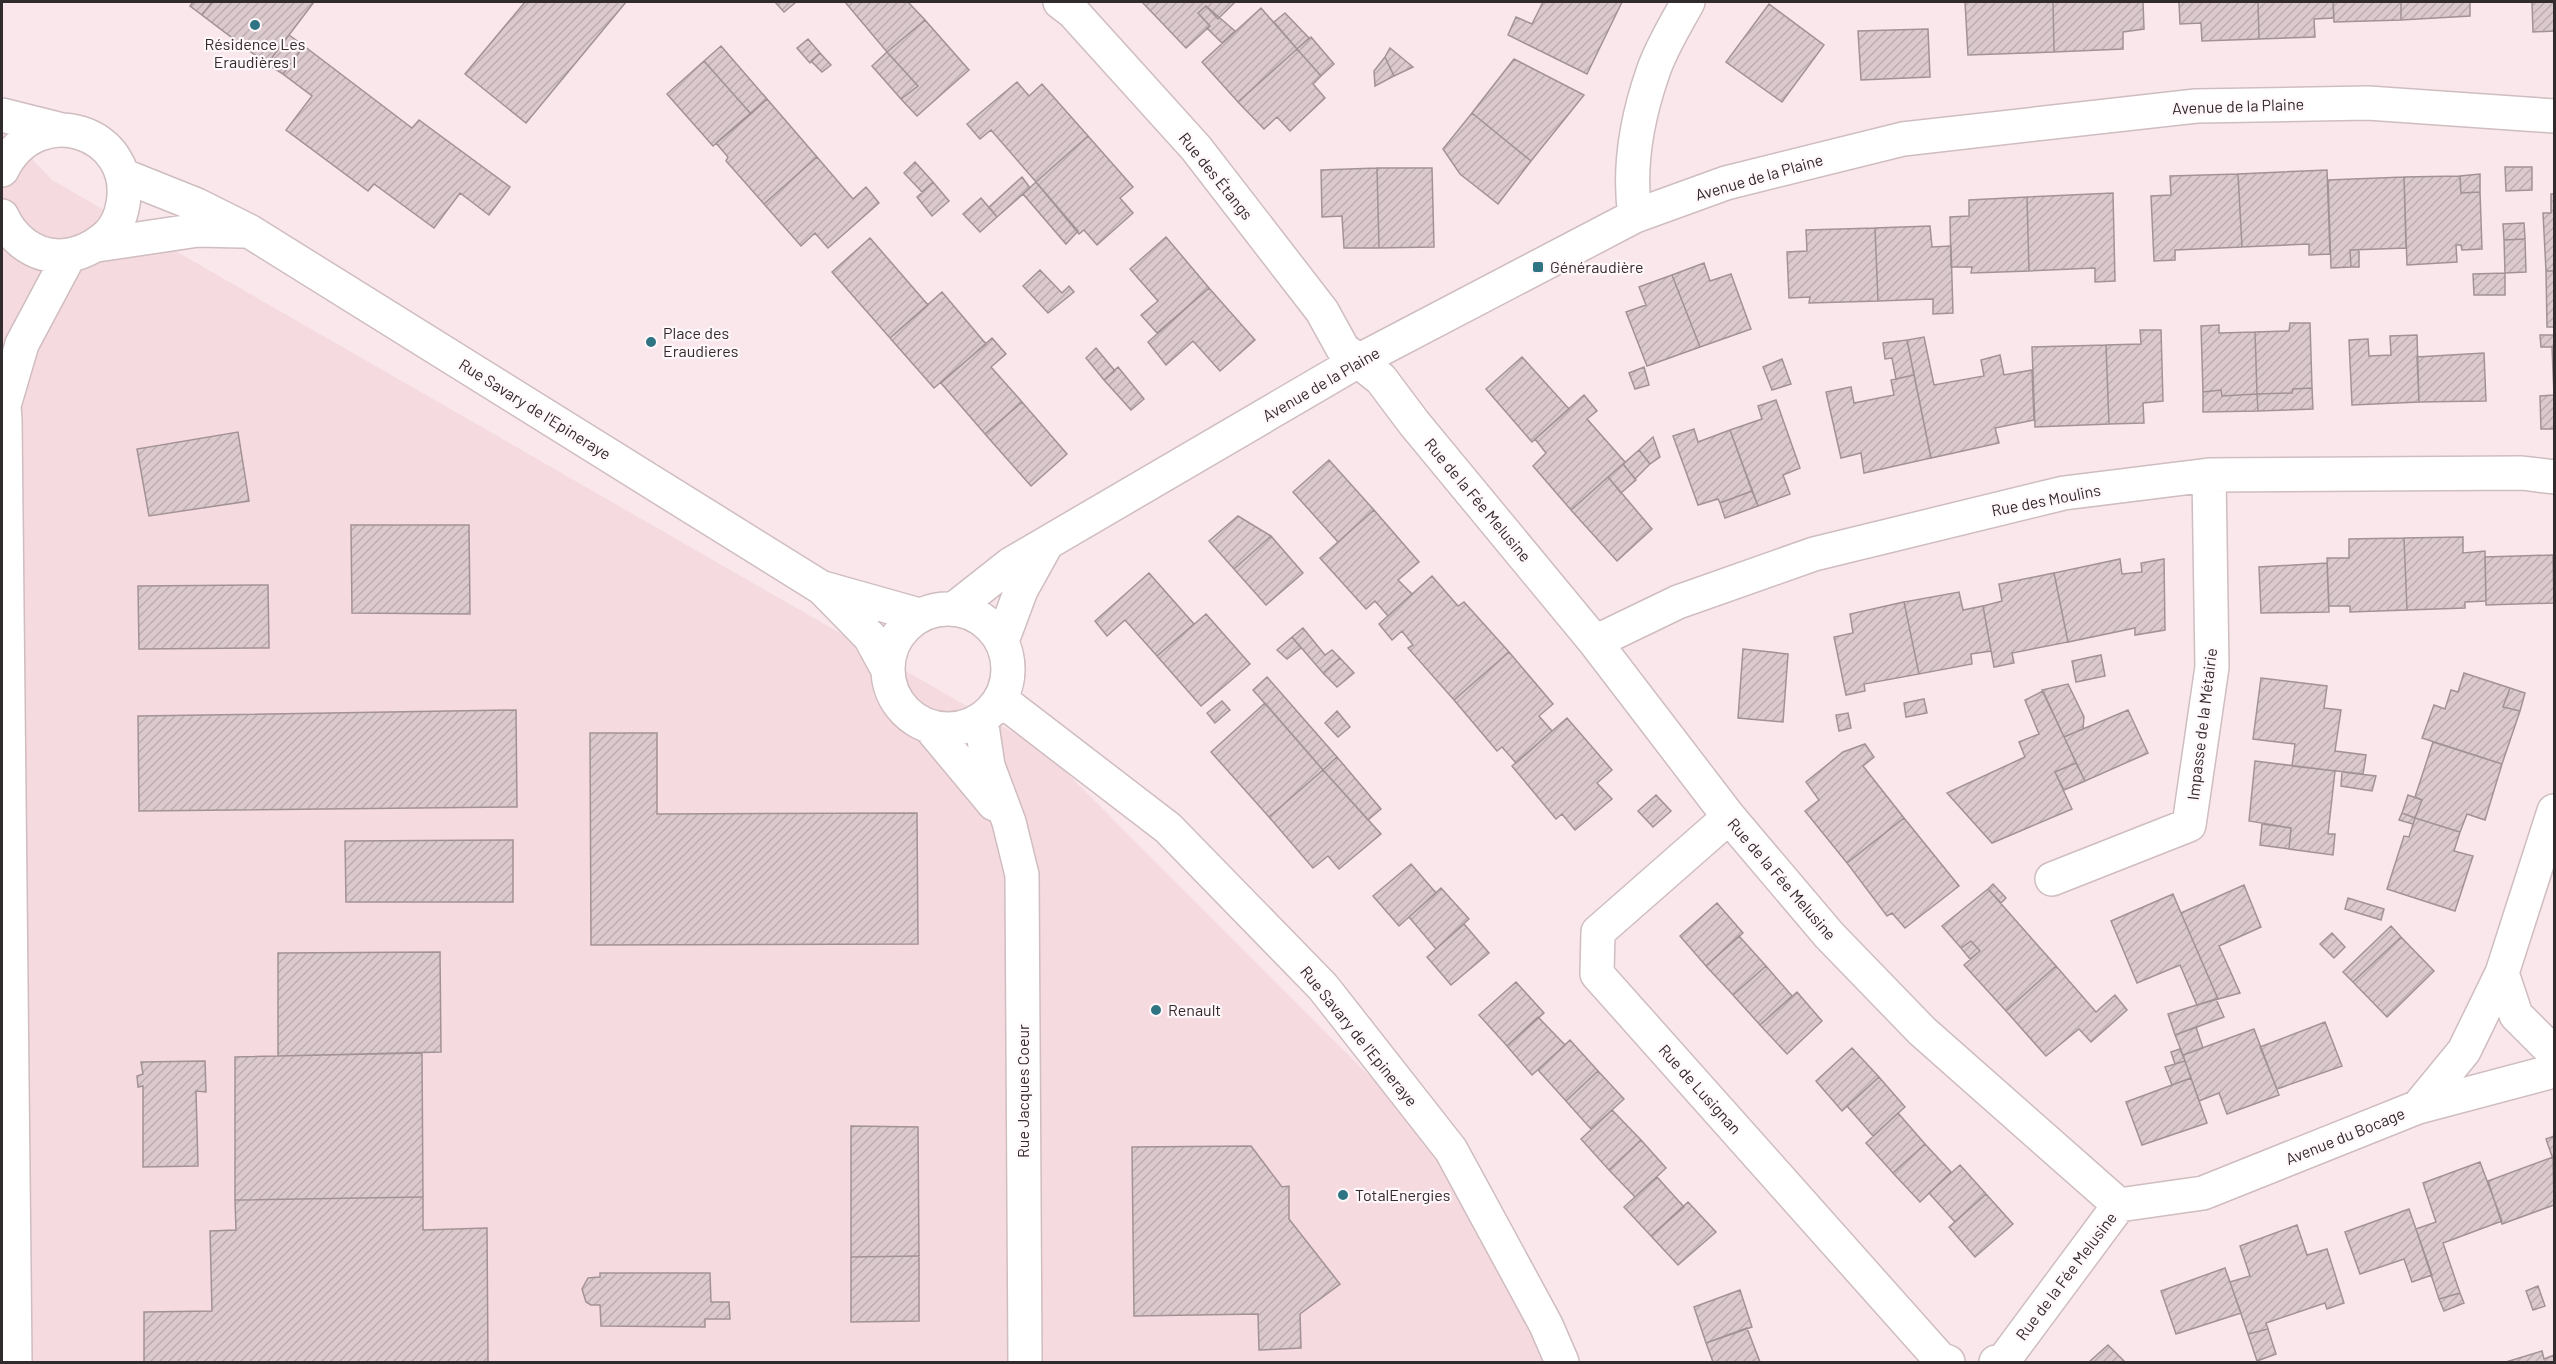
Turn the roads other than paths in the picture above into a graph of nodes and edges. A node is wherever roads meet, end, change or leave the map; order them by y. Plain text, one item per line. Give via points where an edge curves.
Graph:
1 (1059, 2) edge
2 (1688, 2) edge
3 (2, 115) edge
4 (2554, 116) edge
5 (58, 129) junction
6 (2, 170) edge
7 (122, 175) junction
8 (1635, 216) junction
9 (2, 217) edge
10 (2, 229) edge
11 (249, 231) junction
12 (83, 251) junction
13 (1358, 361) junction
14 (3, 389) edge
15 (2210, 475) junction
16 (2554, 477) edge
17 (1047, 543) junction
18 (822, 588) junction
19 (954, 609) junction
20 (919, 615) junction
21 (1002, 641) junction
22 (1595, 642) junction
23 (888, 670) junction
24 (991, 709) junction
25 (929, 726) junction
26 (2554, 811) edge
27 (1729, 817) junction
28 (1009, 822) junction
29 (2052, 879) dead end
30 (2502, 973) junction
31 (2554, 1049) edge
32 (2554, 1071) edge
33 (2418, 1107) junction
34 (2119, 1205) junction
35 (15, 1362) edge
36 (1025, 1362) edge
37 (1562, 1362) edge
38 (1948, 1362) edge
39 (1996, 1362) edge

1 - 13 street, Rue des Étangs via 1073,12 1196,148 1322,311 1343,349
2 - 8 street via 1653,70 1635,139 1631,193
3 - 5 street
4 - 8 street, Avenue de la Plaine via 2368,103 2196,106 1903,139 1726,183
5 - 6 street via 22,142
5 - 7 street via 96,140 111,154
7 - 11 street, Rue Savary de l'Epineraye
7 - 12 street via 121,214 111,232
8 - 13 street, Avenue de la Plaine
9 - 10 street
9 - 12 street via 13,235 29,248 48,255
11 - 12 street via 198,230
11 - 18 street, Rue Savary de l'Epineraye
12 - 14 street via 22,344
13 - 17 street, Avenue de la Plaine
13 - 22 street, Rue de la Fée Melusine via 1381,379
14 - 35 street
15 - 16 street, Rue des Moulins via 2522,473
15 - 22 street, Rue des Moulins via 2064,493 1814,554 1678,602
15 - 29 street, Impasse de la Métairie via 2212,667 2189,825
17 - 19 street, Avenue de la Plaine via 1011,564
17 - 21 street via 1021,590
18 - 20 street, Rue Savary de l'Epineraye
18 - 23 street, Rue Savary de l'Epineraye via 870,637
19 - 20 street, Rue Savary de l'Epineraye
19 - 21 street, Rue Savary de l'Epineraye via 973,614
20 - 23 street, Rue Savary de l'Epineraye via 896,638
21 - 24 street via 1008,661 1007,680
22 - 27 street, Rue de la Fée Melusine
23 - 25 street, Rue Savary de l'Epineraye via 899,704
24 - 25 street via 965,726
24 - 28 street, Rue Jacques Coeur via 988,766
24 - 37 street, Rue Savary de l'Epineraye via 1168,828 1323,987 1451,1150
25 - 28 street, Rue Jacques Coeur
26 - 30 street, Avenue du Bocage
27 - 34 street, Rue de la Fée Melusine via 1829,935 1922,1031
27 - 38 street, Rue de Lusignan via 1598,932 1597,974 1940,1359
28 - 36 street, Rue Jacques Coeur via 1022,875
30 - 31 street via 2516,1015
30 - 33 street, Avenue du Bocage via 2464,1051
32 - 33 street
33 - 34 street, Avenue du Bocage via 2203,1193
34 - 39 street, Rue de la Fée Melusine via 2004,1360

